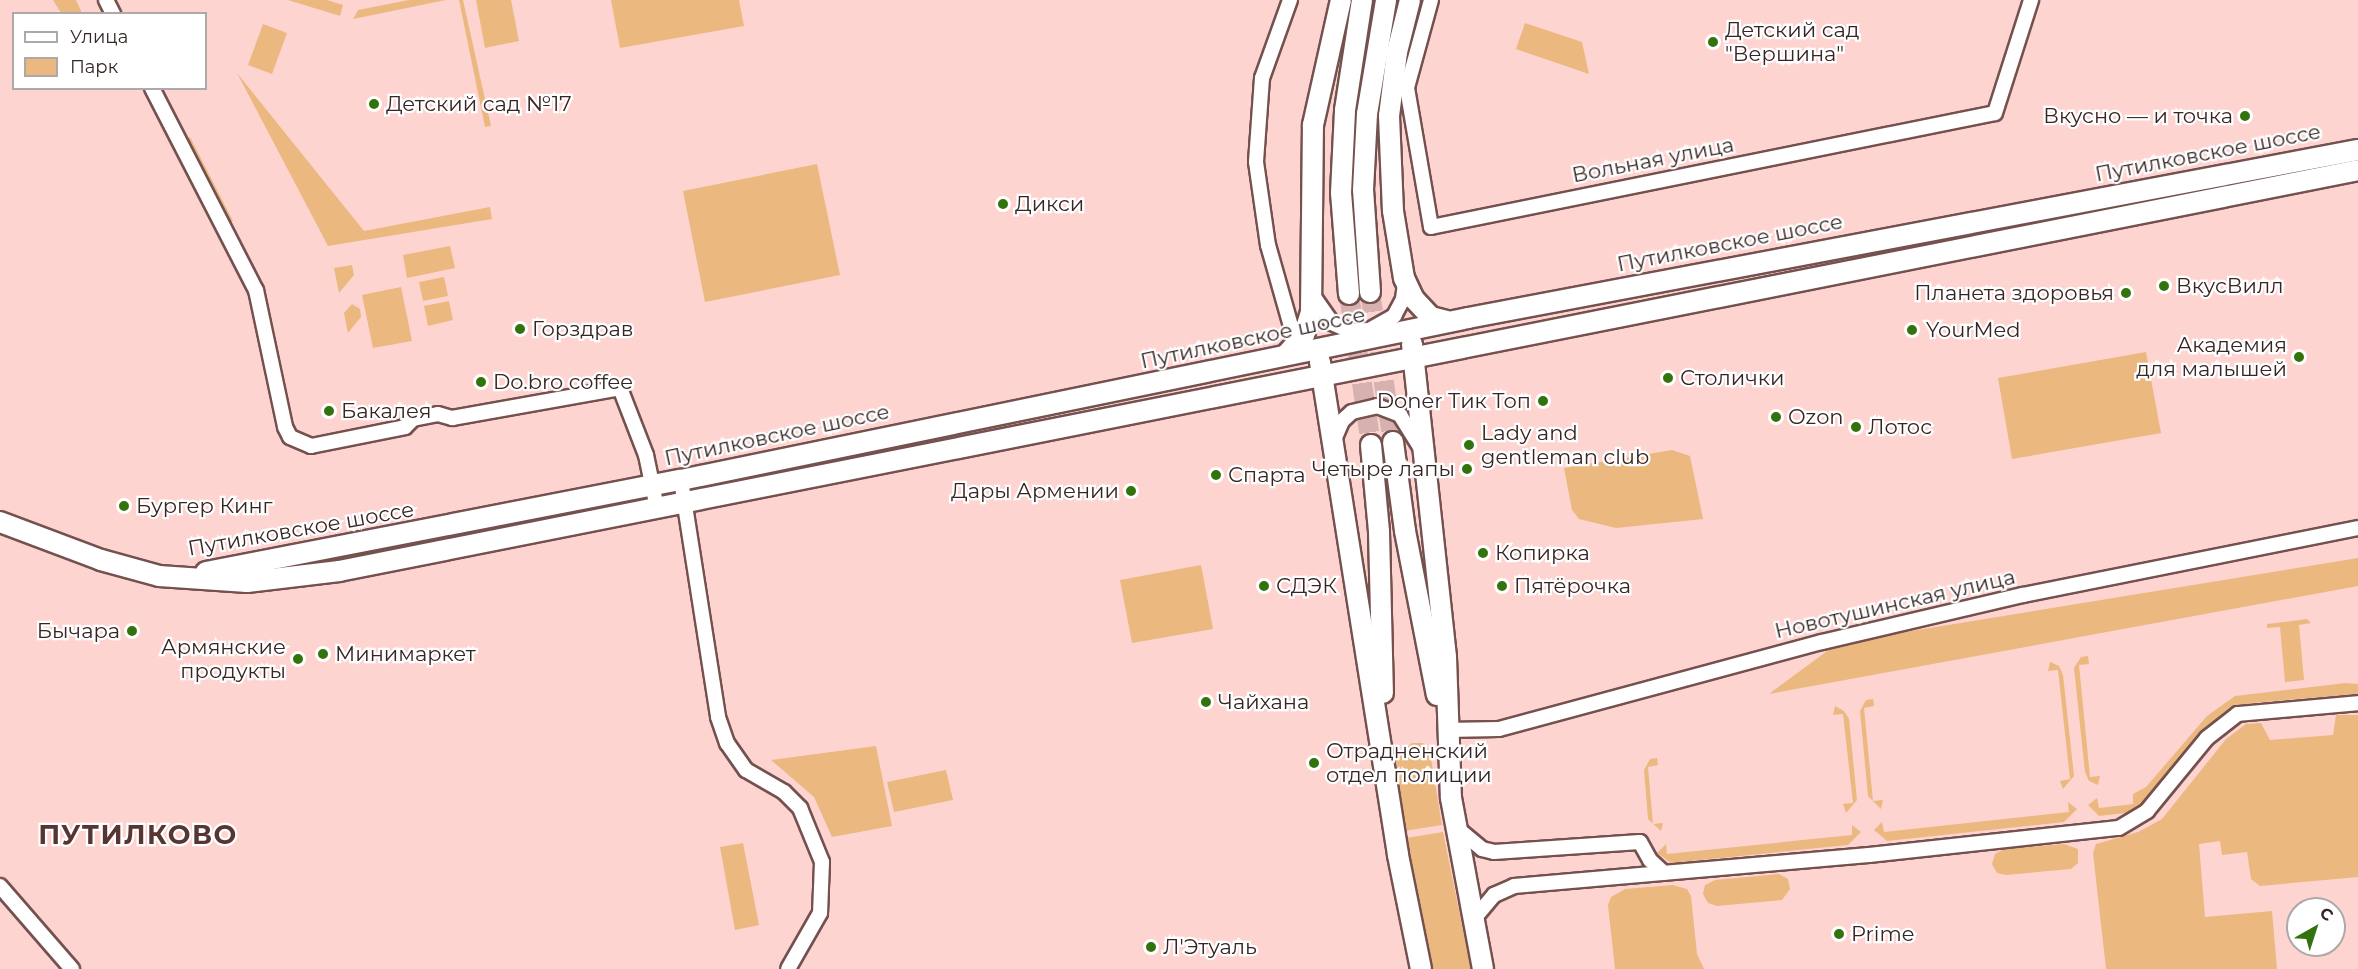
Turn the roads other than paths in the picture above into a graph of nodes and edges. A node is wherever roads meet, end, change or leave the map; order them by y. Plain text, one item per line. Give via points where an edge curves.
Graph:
1 (1290, 0) edge
2 (1341, 0) edge
3 (1362, 0) edge
4 (1386, 0) edge
5 (1410, 0) edge
6 (1431, 0) edge
7 (2031, 0) edge
8 (153, 90) edge
9 (2358, 150) edge
10 (2358, 170) edge
11 (1404, 278) junction
12 (1312, 289) junction
13 (1370, 292) tunnel mouth
14 (1349, 294) tunnel mouth
15 (1450, 321) junction
16 (1409, 330) junction
17 (1300, 351) junction
18 (1414, 356) junction
19 (1322, 374) junction
20 (1393, 442) tunnel mouth
21 (1371, 445) tunnel mouth
22 (1333, 446) junction
23 (1422, 450) junction
24 (681, 480) junction
25 (652, 486) junction
26 (685, 502) junction
27 (657, 508) junction
28 (0, 522) edge
29 (2358, 528) edge
30 (159, 576) junction
31 (2358, 703) edge
32 (1446, 737) junction
33 (1384, 763) junction
34 (1456, 827) junction
35 (1664, 873) junction
36 (0, 886) edge
37 (1473, 920) junction
38 (72, 969) edge
39 (788, 969) edge
40 (1421, 969) edge
41 (1483, 969) edge

1 - 17 street via 1262,78 1256,162 1268,245
2 - 12 main road via 1313,125
3 - 14 main road via 1345,110 1341,181
4 - 13 main road via 1367,114 1363,190
5 - 11 main road via 1397,52 1389,116 1391,189
6 - 7 street, Вольная улица via 1407,88 1431,227 1995,113
8 - 25 street via 256,290 285,427 299,444 311,446 394,429 438,414 452,418 620,388
9 - 15 main road, Путилковское шоссе
10 - 18 main road, Путилковское шоссе
11 - 12 street via 1403,299 1394,316 1378,327 1359,332 1340,328 1325,316
11 - 15 main road via 1421,310 1438,320
12 - 17 main road via 1309,324
15 - 16 main road, Путилковское шоссе
16 - 17 main road, Путилковское шоссе
16 - 18 main road
17 - 19 main road
17 - 24 main road, Путилковское шоссе
18 - 19 main road, Путилковское шоссе
18 - 23 main road
19 - 22 main road
19 - 26 main road, Путилковское шоссе
20 - 32 main road via 1405,531
21 - 33 main road via 1379,532
22 - 23 street via 1336,432 1352,412 1377,406 1400,415
22 - 33 main road
23 - 32 main road via 1446,657
24 - 25 main road, Путилковское шоссе
24 - 26 street
25 - 27 street
25 - 30 main road, Путилковское шоссе via 280,561
26 - 27 main road, Путилковское шоссе
26 - 39 street via 718,717 727,743 746,770 783,792 800,808 822,862 820,913
27 - 30 main road, Путилковское шоссе via 283,579 215,583
28 - 30 main road, Путилковское шоссе via 101,560
29 - 32 street, Новотушинская улица via 2023,595 1843,637 1499,729
31 - 35 street via 2238,714 2221,724 2147,811 2119,828
32 - 34 main road
33 - 40 main road
34 - 35 street via 1482,849 1494,852 1640,842 1650,860
34 - 37 main road
35 - 37 street via 1514,886 1494,895
36 - 38 street
37 - 41 main road

